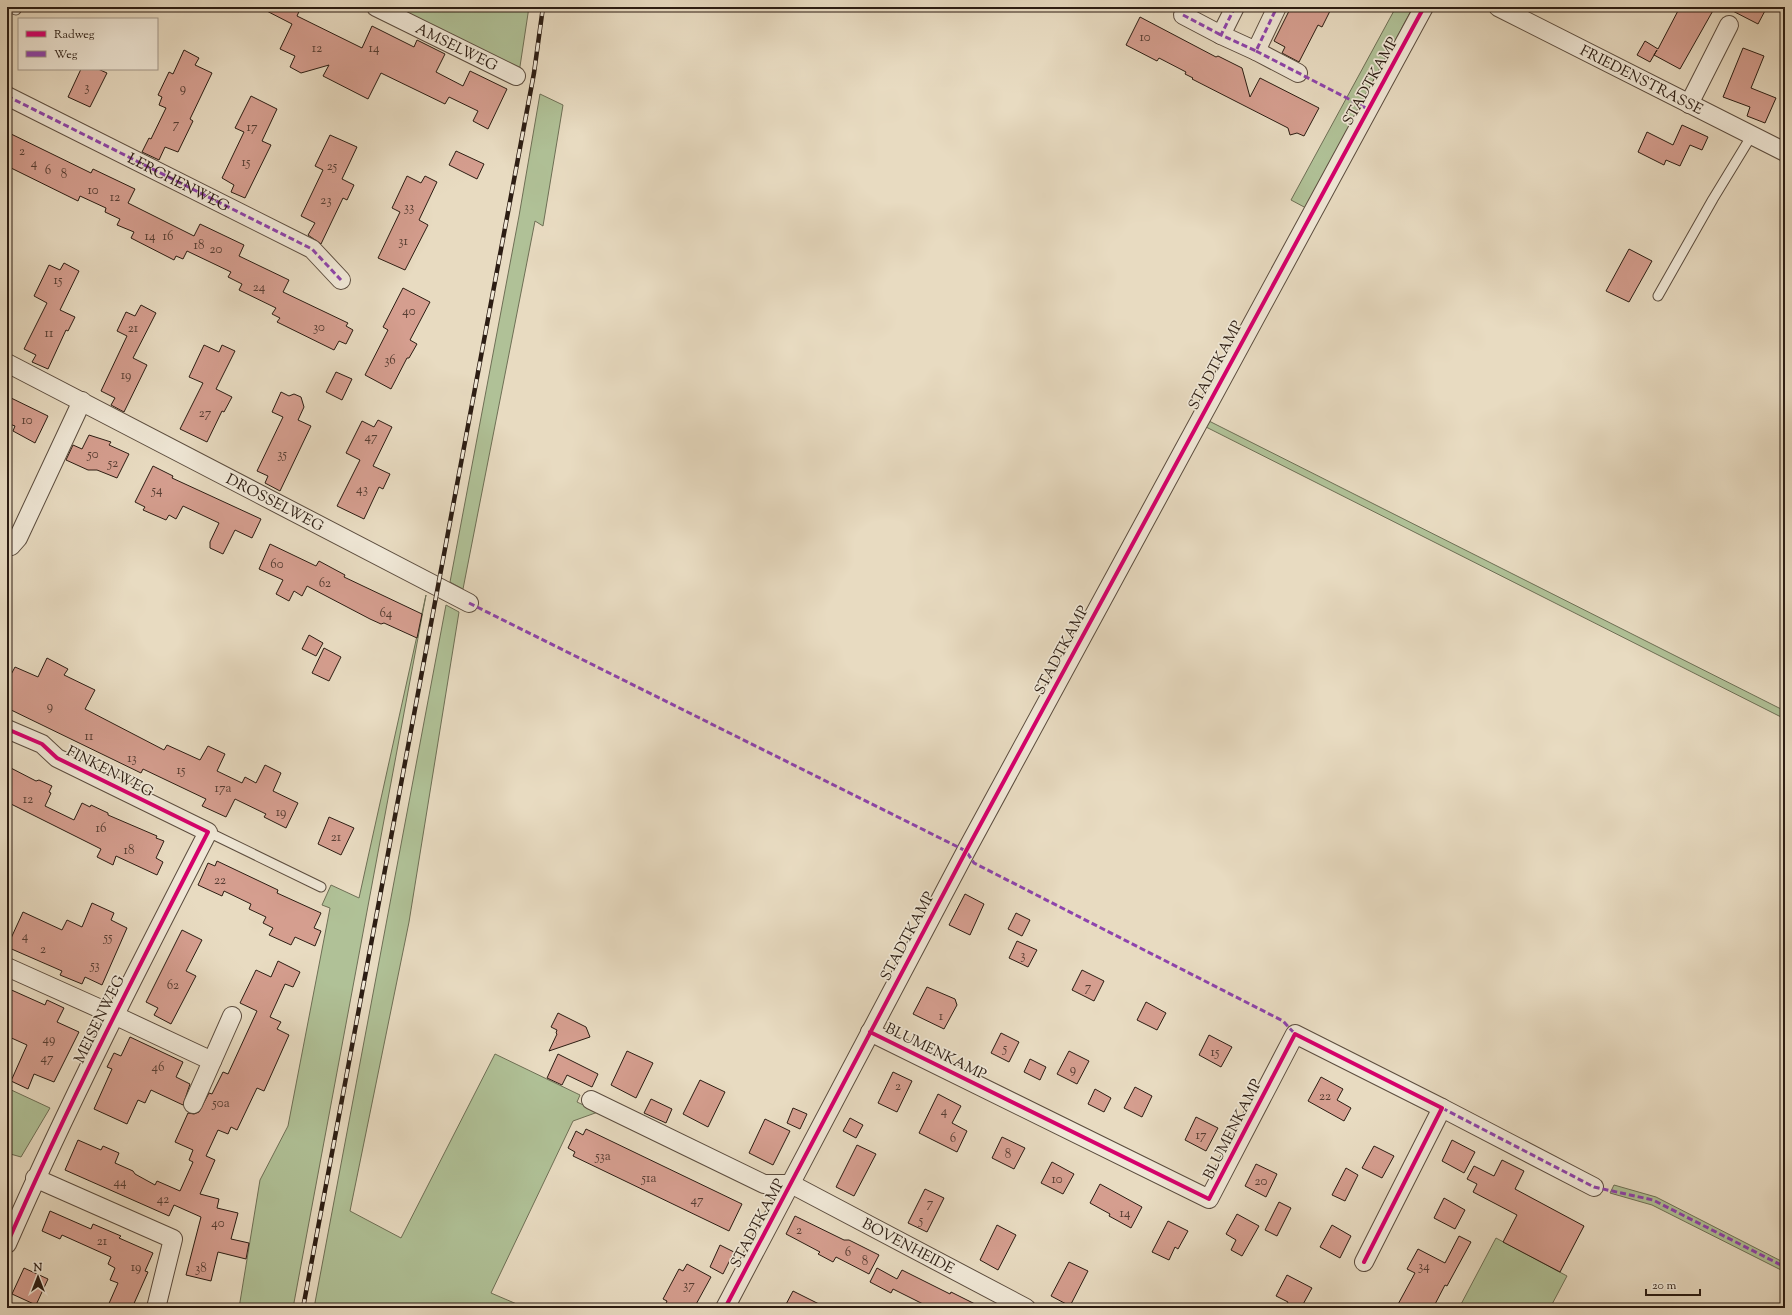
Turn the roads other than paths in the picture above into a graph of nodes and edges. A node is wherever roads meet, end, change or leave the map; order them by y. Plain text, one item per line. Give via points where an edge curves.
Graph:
1 (376, 7) edge
2 (1235, 7) edge
3 (1277, 7) edge
4 (1424, 7) edge
5 (1498, 7) edge
6 (1183, 15) dead end
7 (1730, 25) dead end
8 (1221, 35) junction
9 (1256, 51) junction
10 (1298, 73) dead end
11 (516, 76) dead end
12 (7, 96) edge
13 (1689, 104) junction
14 (1752, 135) junction
15 (1785, 152) edge
16 (341, 280) dead end
17 (1658, 296) dead end
18 (7, 363) edge
19 (82, 401) junction
20 (7, 546) edge
21 (469, 603) dead end
22 (7, 729) edge
23 (208, 832) junction
24 (321, 887) dead end
25 (7, 967) edge
26 (114, 1015) junction
27 (232, 1016) dead end
28 (870, 1032) junction
29 (212, 1061) junction
30 (591, 1100) dead end
31 (193, 1104) dead end
32 (1442, 1108) junction
33 (35, 1178) junction
34 (791, 1184) junction
35 (1594, 1187) dead end
36 (7, 1244) edge
37 (1364, 1262) dead end
38 (156, 1308) edge
39 (725, 1308) edge
40 (1026, 1308) edge

1 - 11 street, AMSELWEG
2 - 8 street
3 - 9 street
4 - 28 street, STADTKAMP via 969,844
5 - 13 street, FRIEDENSTRASSE
6 - 8 street
7 - 13 street
8 - 9 street
9 - 10 street
12 - 16 street, LERCHENWEG via 312,249
13 - 14 street, FRIEDENSTRASSE
14 - 15 street, FRIEDENSTRASSE
14 - 17 lane
18 - 19 street, DROSSELWEG
19 - 20 street via 18,538 11,546
19 - 21 street, DROSSELWEG
22 - 23 street, FINKENWEG via 42,744 57,758
23 - 24 lane
23 - 26 street, MEISENWEG
25 - 26 street
26 - 29 street, MEISENWEG
26 - 33 street, MEISENWEG
27 - 29 street
28 - 32 street, BLUMENKAMP via 1209,1199 1295,1034
28 - 34 street, STADTKAMP
29 - 31 street
30 - 34 street, STADTKAMP via 764,1184
32 - 35 street, BLUMENKAMP
32 - 37 street
33 - 36 street, MEISENWEG
33 - 38 street via 173,1239
34 - 39 street, STADTKAMP
34 - 40 street, BOVENHEIDE

